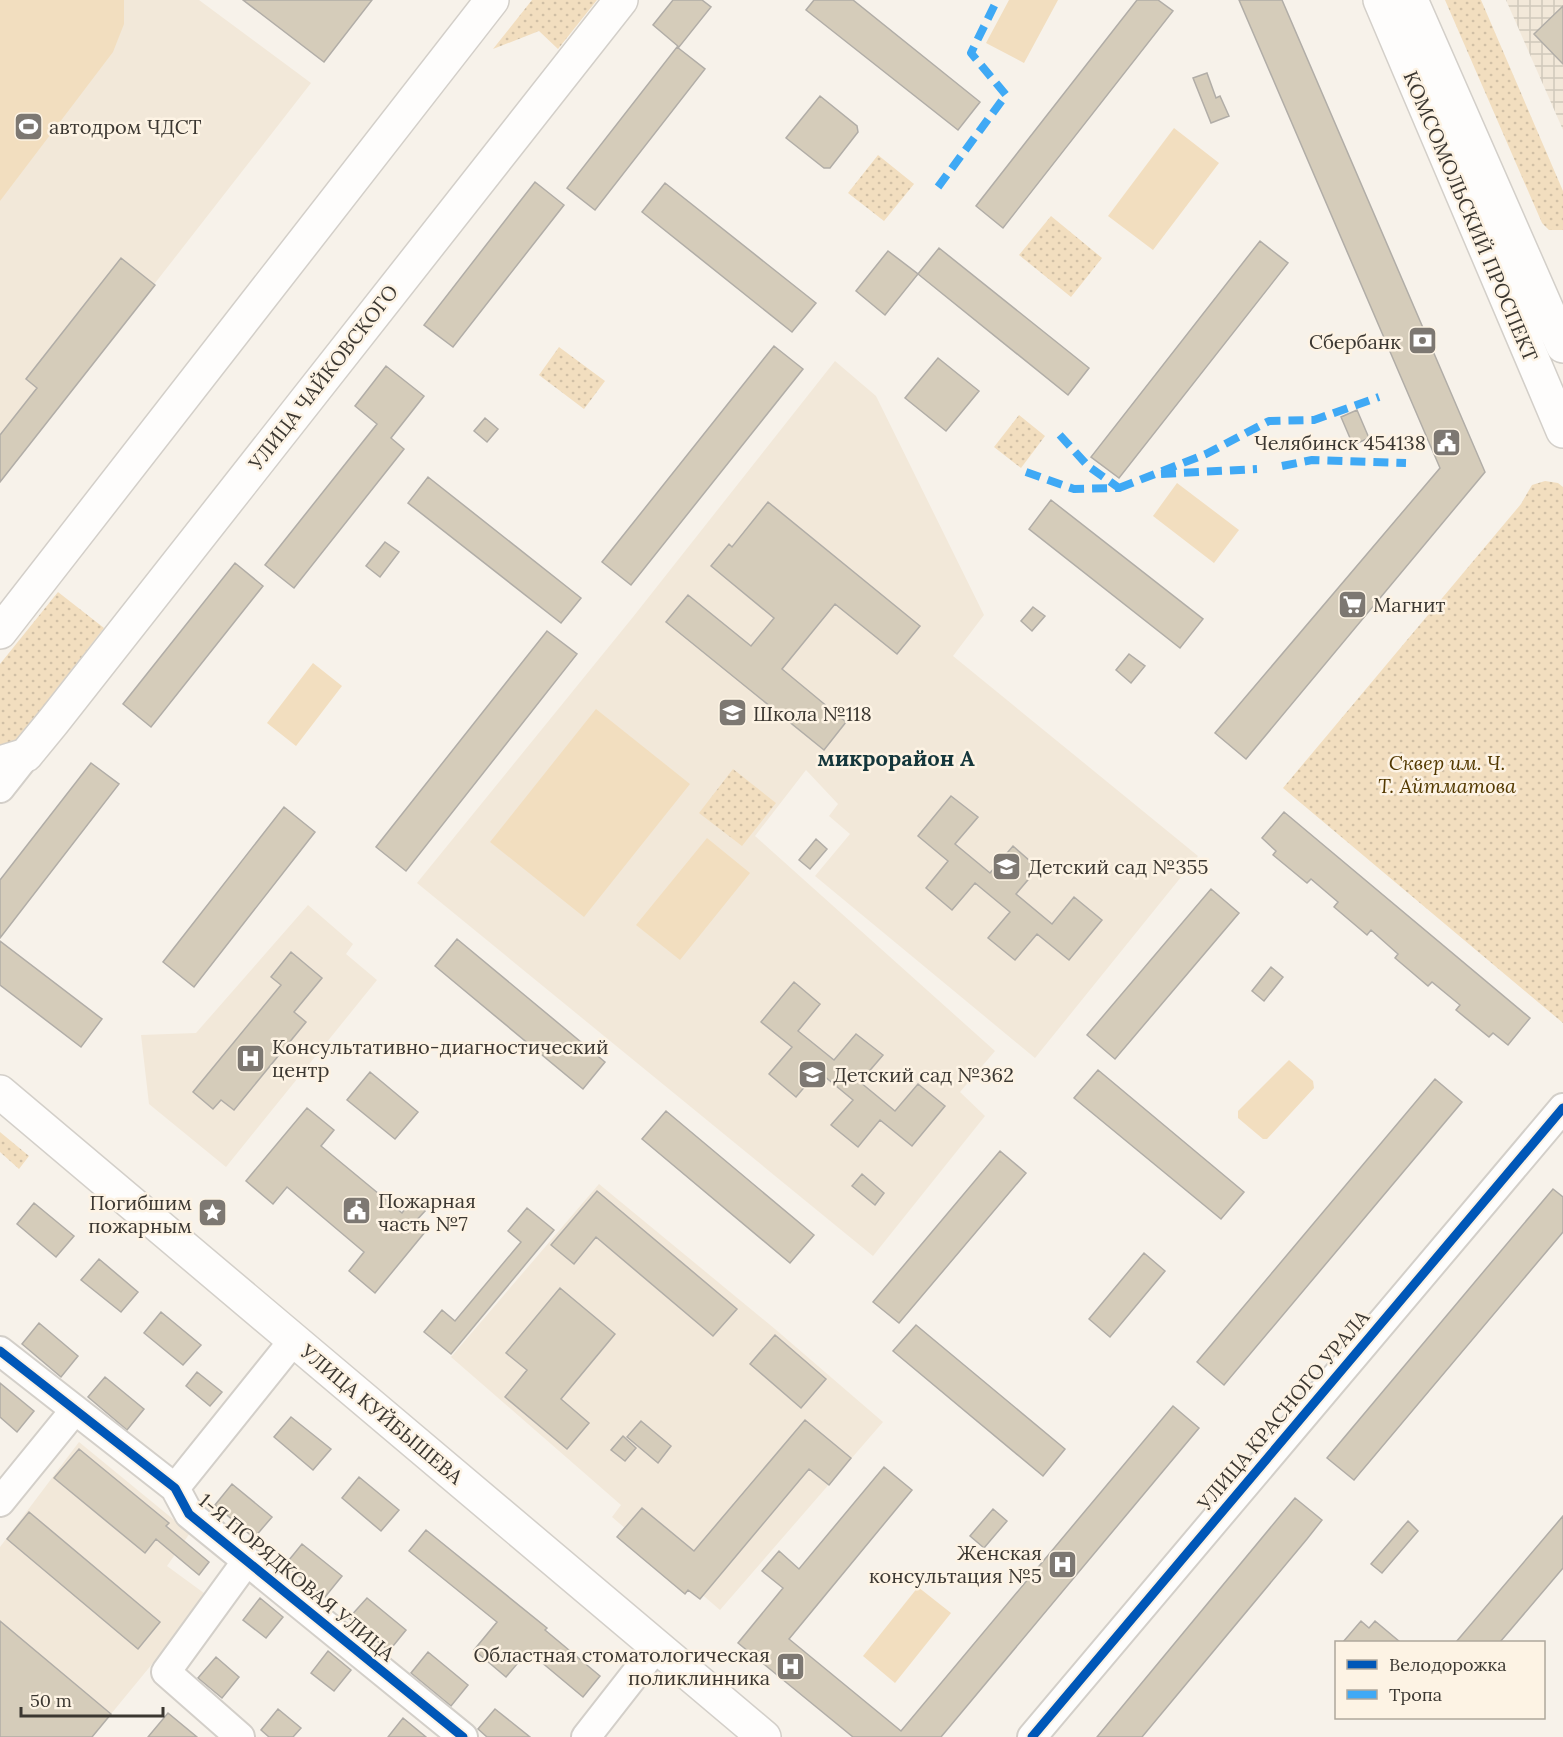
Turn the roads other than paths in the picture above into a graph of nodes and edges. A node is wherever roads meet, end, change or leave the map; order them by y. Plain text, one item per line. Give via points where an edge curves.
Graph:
1 (492, 0) edge
2 (621, 0) edge
3 (1380, 0) edge
4 (1411, 0) edge
5 (1563, 346) edge
6 (1563, 431) edge
7 (0, 632) edge
8 (13, 759) edge
9 (0, 788) edge
10 (0, 1092) edge
11 (1563, 1108) edge
12 (0, 1115) edge
13 (289, 1346) junction
14 (0, 1351) edge
15 (74, 1411) junction
16 (175, 1488) junction
17 (0, 1502) edge
18 (246, 1562) junction
19 (652, 1653) junction
20 (240, 1737) edge
21 (463, 1737) edge
22 (586, 1737) edge
23 (739, 1737) edge
24 (764, 1737) edge
25 (1032, 1737) edge

1 - 7 main road
2 - 8 main road, УЛИЦА ЧАЙКОВСКОГО
3 - 6 main road, КОМСОМОЛЬСКИЙ ПРОСПЕКТ
4 - 5 main road, КОМСОМОЛЬСКИЙ ПРОСПЕКТ
8 - 9 street, УЛИЦА ЧАЙКОВСКОГО
10 - 13 main road, УЛИЦА КУЙБЫШЕВА
11 - 25 street, УЛИЦА КРАСНОГО УРАЛА
12 - 13 main road, УЛИЦА КУЙБЫШЕВА
13 - 16 street
13 - 19 main road, УЛИЦА КУЙБЫШЕВА
14 - 15 street, 1-Я ПОРЯДКОВАЯ УЛИЦА
15 - 16 street, 1-Я ПОРЯДКОВАЯ УЛИЦА
15 - 17 street
16 - 18 street, 1-Я ПОРЯДКОВАЯ УЛИЦА via 189,1514
18 - 20 street via 166,1672
18 - 21 street, 1-Я ПОРЯДКОВАЯ УЛИЦА
19 - 22 street
19 - 23 main road, УЛИЦА КУЙБЫШЕВА
19 - 24 main road, УЛИЦА КУЙБЫШЕВА

